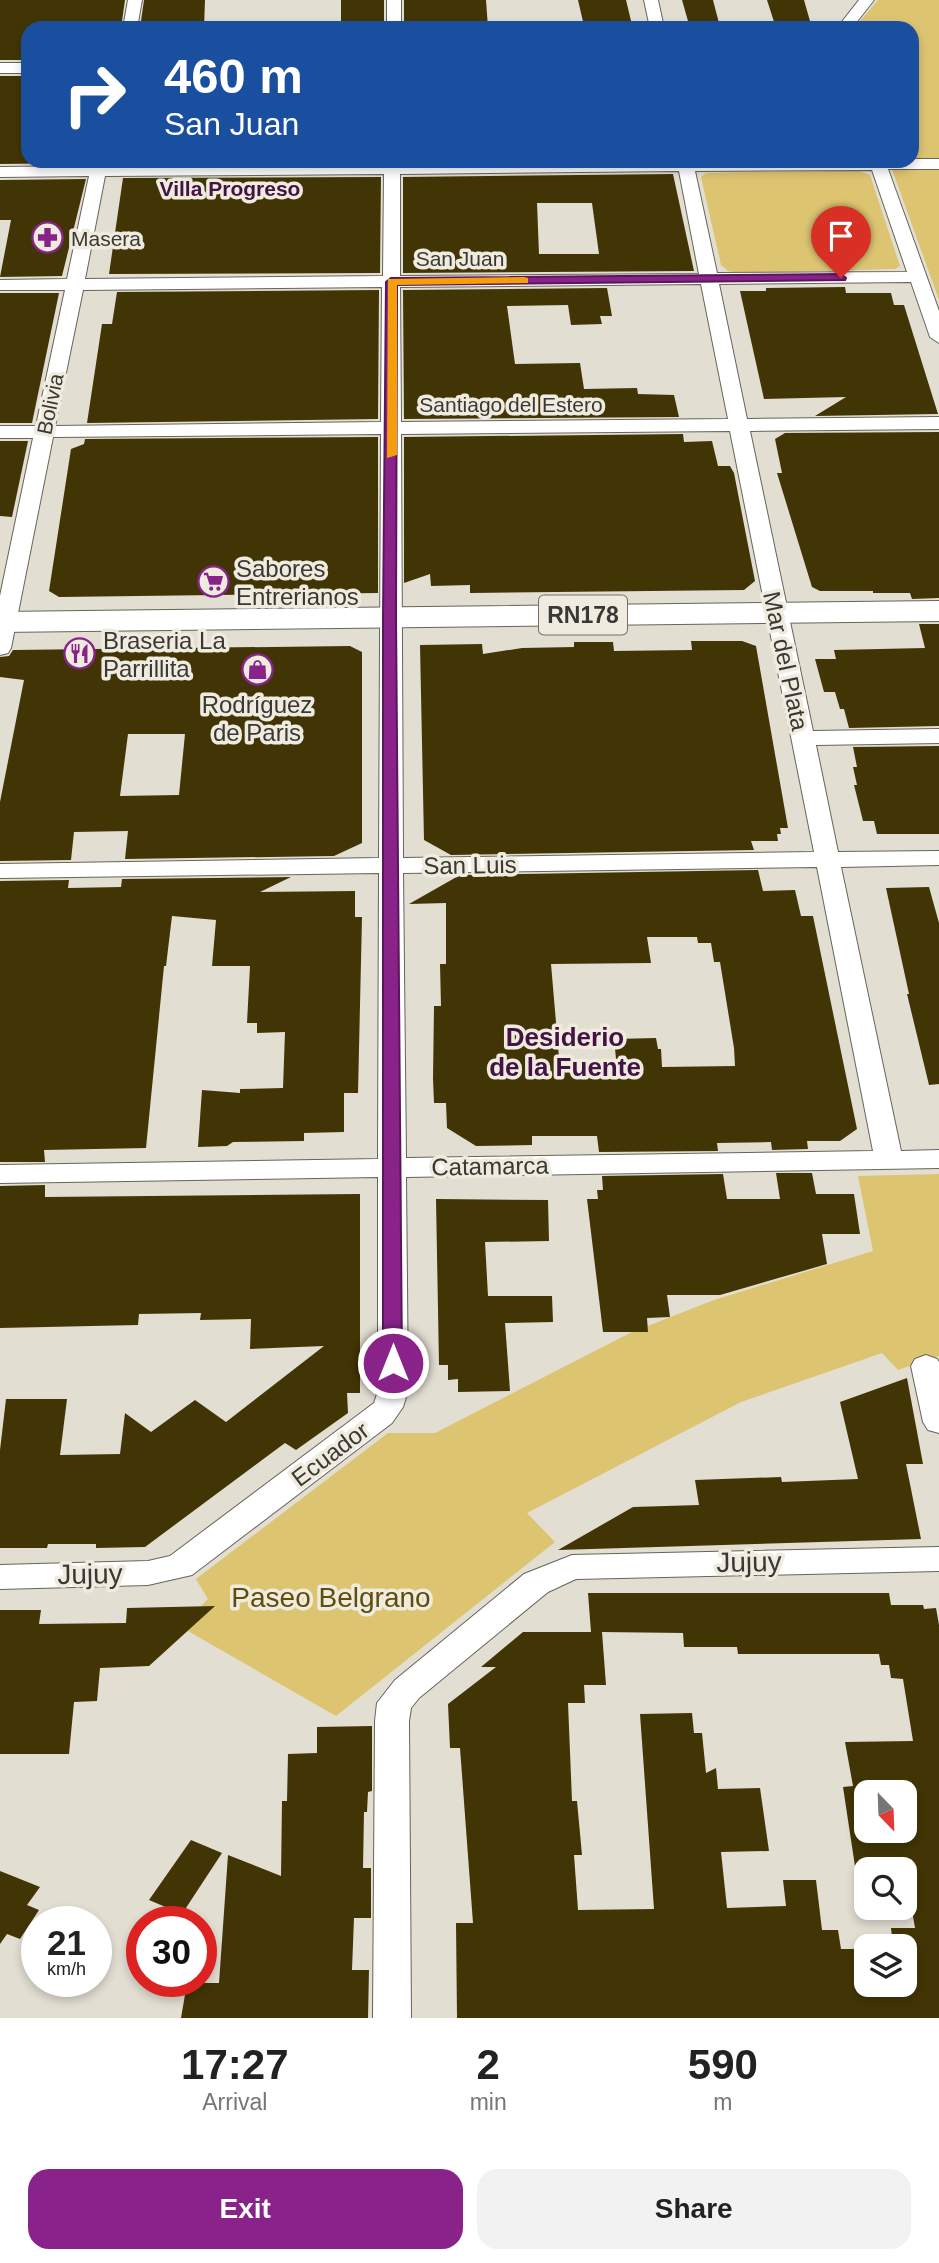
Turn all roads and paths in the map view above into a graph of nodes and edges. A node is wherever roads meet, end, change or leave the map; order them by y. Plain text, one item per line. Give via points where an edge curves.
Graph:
1 (135, 0) edge
2 (394, 0) edge
3 (651, 0) edge
4 (867, 0) edge
5 (131, 21) edge
6 (394, 21) edge
7 (656, 21) edge
8 (850, 21) edge
9 (0, 68) edge
10 (21, 68) edge
11 (919, 164) edge
12 (939, 164) edge
13 (66, 168) edge
14 (99, 168) edge
15 (392, 168) edge
16 (686, 168) edge
17 (880, 168) edge
18 (0, 172) edge
19 (920, 277) junction
20 (710, 279) junction
21 (391, 282) junction
22 (76, 284) junction
23 (0, 285) edge
24 (939, 337) edge
25 (939, 423) edge
26 (738, 425) junction
27 (391, 428) junction
28 (44, 431) junction
29 (0, 432) edge
30 (939, 611) edge
31 (776, 612) junction
32 (390, 618) junction
33 (2, 631) edge
34 (939, 736) edge
35 (802, 738) junction
36 (939, 858) edge
37 (828, 860) junction
38 (391, 866) junction
39 (0, 871) edge
40 (939, 1159) edge
41 (889, 1160) junction
42 (392, 1168) junction
43 (0, 1174) edge
44 (926, 1366) dead end
45 (939, 1422) edge
46 (939, 1559) edge
47 (180, 1566) joint
48 (559, 1571) joint
49 (0, 1577) edge
50 (392, 2018) edge

1 - 5 street
2 - 6 street
3 - 7 street
4 - 8 street
9 - 10 street
11 - 12 street
13 - 18 street
14 - 22 street, Bolivia
15 - 21 street, Ecuador
16 - 20 street, Mar del Plata
17 - 19 street
19 - 20 street, San Juan
19 - 24 street
20 - 21 street, San Juan
20 - 26 street, Mar del Plata
21 - 22 street, San Juan
21 - 27 street, Ecuador
22 - 23 street, San Juan
22 - 28 street, Bolivia
25 - 26 street, Santiago del Estero
26 - 27 street, Santiago del Estero
26 - 31 street, Mar del Plata
27 - 28 street, Santiago del Estero
27 - 32 street, Ecuador
28 - 29 street, Santiago del Estero
28 - 33 street, Bolivia
30 - 31 main road, RN178
31 - 32 main road, RN178
31 - 35 street, Mar del Plata
32 - 33 main road, RN178
32 - 38 street, Ecuador
34 - 35 street
35 - 37 street, Mar del Plata
36 - 37 street, San Luis
37 - 38 street, San Luis
37 - 41 street, Mar del Plata
38 - 39 street, San Luis
38 - 42 street, Ecuador
40 - 41 street, Catamarca
41 - 42 street, Catamarca
42 - 43 street, Catamarca
42 - 47 street, Ecuador via 393,1391 388,1407
44 - 45 street
46 - 48 street, Jujuy via 594,1565
47 - 49 street, Jujuy via 148,1573
48 - 50 street via 536,1583 394,1703

